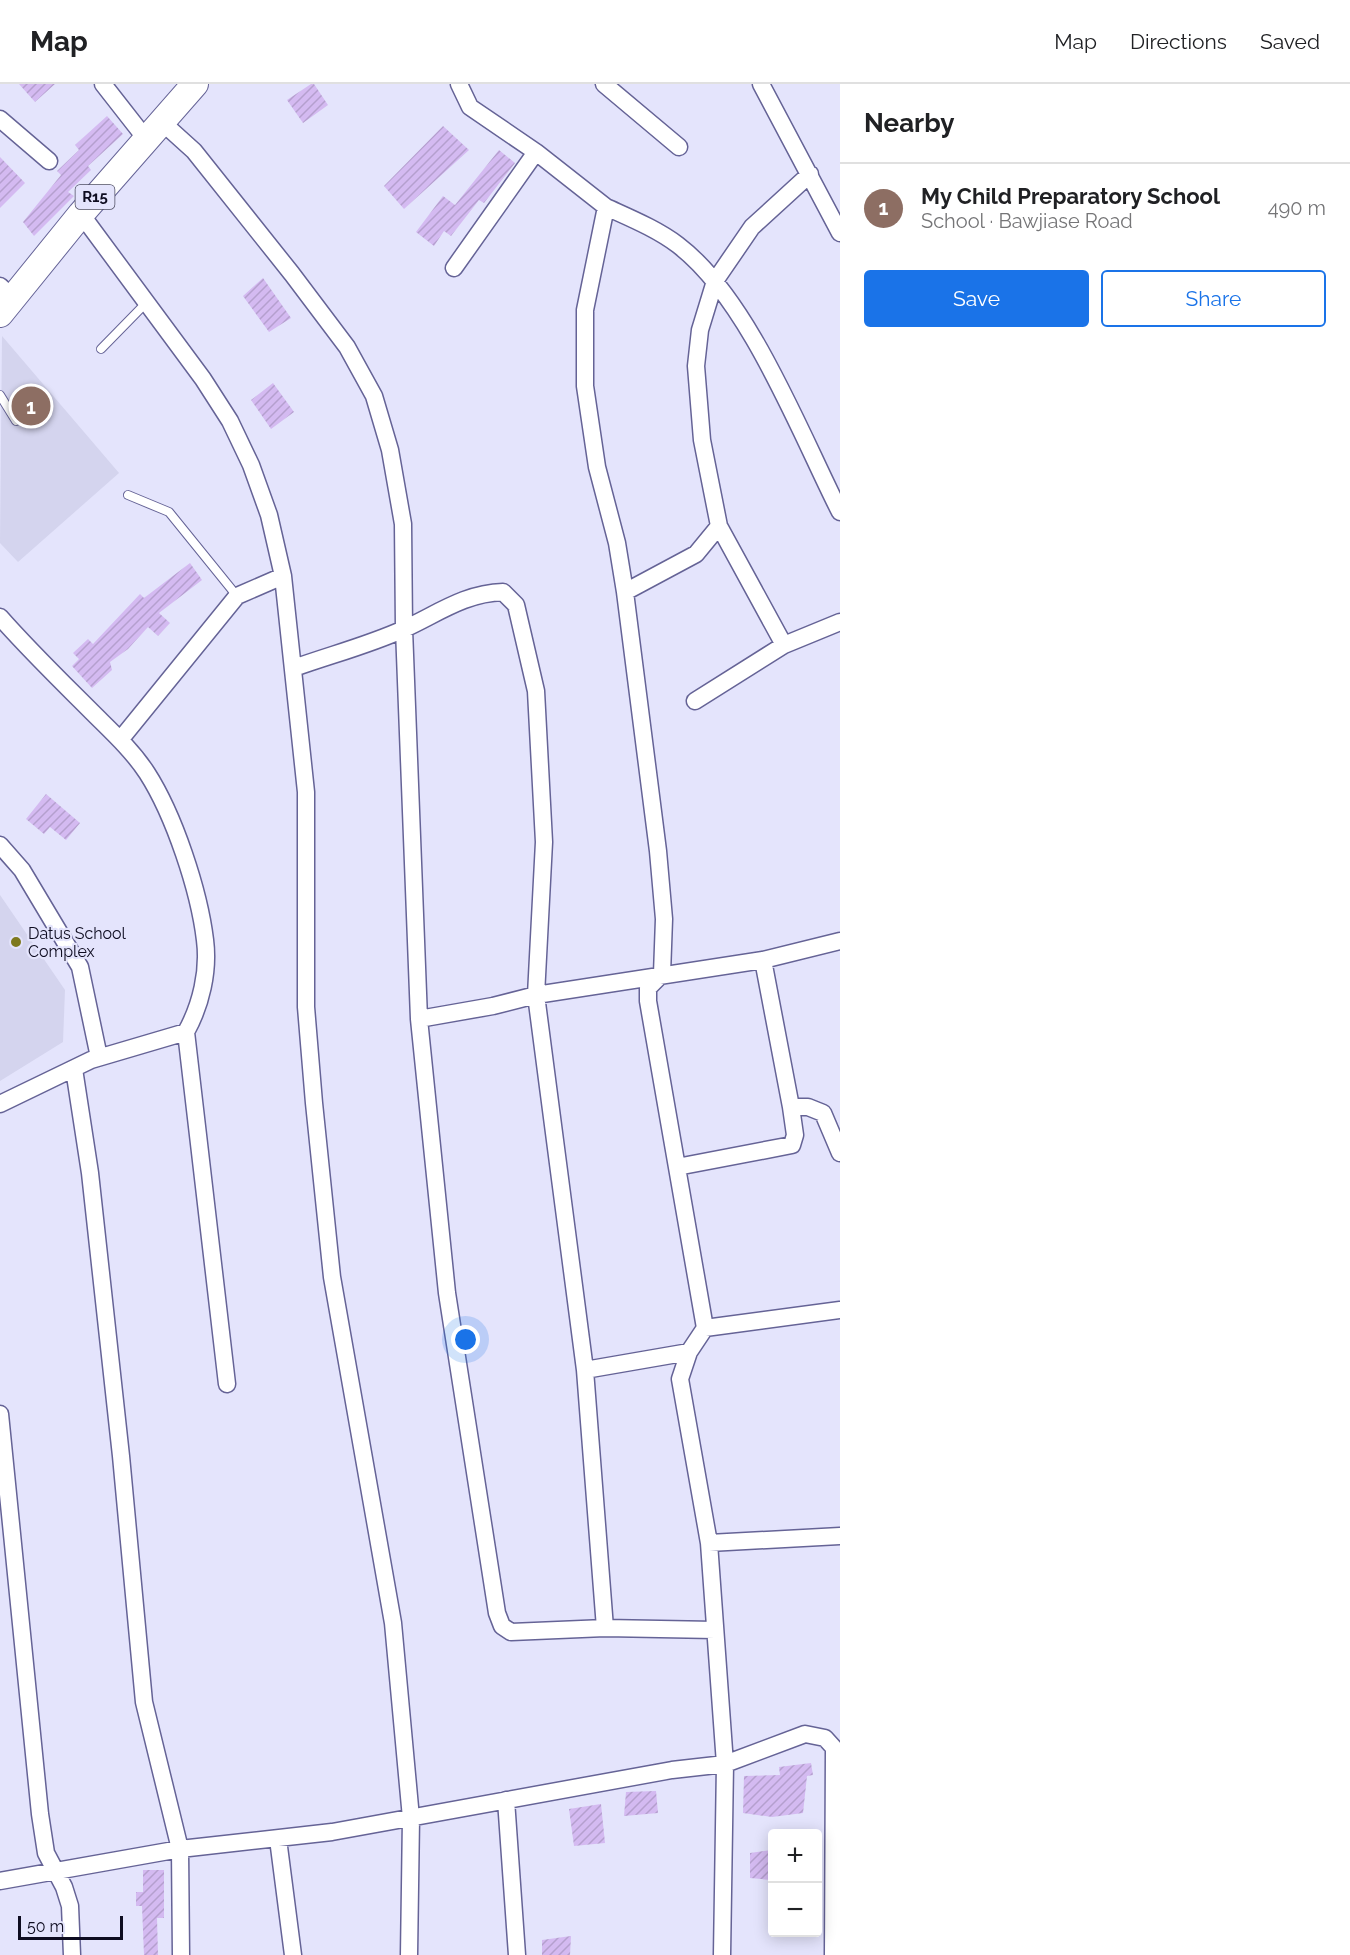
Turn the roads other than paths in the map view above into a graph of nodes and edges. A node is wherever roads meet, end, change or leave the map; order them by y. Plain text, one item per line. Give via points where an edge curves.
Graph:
1 (103, 84) edge
2 (195, 84) edge
3 (459, 84) edge
4 (604, 84) edge
5 (761, 84) edge
6 (0, 119) edge
7 (154, 131) junction
8 (679, 147) dead end
9 (536, 152) junction
10 (49, 161) dead end
11 (810, 174) junction
12 (606, 207) junction
13 (81, 214) junction
14 (840, 233) edge
15 (454, 268) dead end
16 (715, 281) junction
17 (5, 300) edge
18 (147, 302) junction
19 (101, 348) dead end
20 (0, 395) edge
21 (16, 421) dead end
22 (128, 495) dead end
23 (840, 512) edge
24 (719, 526) junction
25 (283, 576) junction
26 (625, 592) junction
27 (237, 596) junction
28 (0, 617) edge
29 (840, 622) edge
30 (404, 630) junction
31 (784, 645) junction
32 (294, 668) junction
33 (695, 702) dead end
34 (120, 740) junction
35 (0, 845) edge
36 (840, 941) edge
37 (763, 960) junction
38 (662, 974) junction
39 (536, 995) junction
40 (419, 1019) junction
41 (186, 1032) junction
42 (99, 1057) junction
43 (75, 1069) junction
44 (0, 1104) edge
45 (791, 1107) junction
46 (840, 1153) edge
47 (676, 1167) junction
48 (840, 1310) edge
49 (705, 1328) junction
50 (689, 1352) junction
51 (585, 1370) junction
52 (227, 1384) dead end
53 (0, 1414) edge
54 (6, 1535) edge
55 (840, 1536) edge
56 (709, 1543) junction
57 (605, 1629) junction
58 (715, 1629) junction
59 (725, 1764) junction
60 (506, 1800) junction
61 (411, 1818) junction
62 (278, 1839) junction
63 (180, 1849) junction
64 (56, 1871) junction
65 (0, 1881) edge
66 (837, 1935) edge
67 (72, 1955) edge
68 (181, 1955) edge
69 (293, 1955) edge
70 (409, 1955) edge
71 (517, 1955) edge
72 (722, 1955) edge
73 (833, 1955) edge

1 - 7 street
2 - 7 main road, R15
3 - 9 street via 470,107
4 - 8 street
5 - 11 street
6 - 10 street
7 - 13 main road, R15
7 - 30 street via 194,151 347,347 374,396 390,450 404,524
9 - 12 street
9 - 15 street
11 - 14 street
11 - 16 street via 752,227
12 - 16 street via 678,245
12 - 26 street via 585,310 585,386 597,467
13 - 17 main road, R15
13 - 18 street
16 - 23 street via 755,342
16 - 24 street via 700,330 696,366 702,440
18 - 19 lane
18 - 25 street via 230,421 269,515
20 - 21 lane
22 - 27 lane via 169,512
24 - 26 street via 696,554
24 - 31 street
25 - 27 street
25 - 32 street
26 - 38 street via 658,851 664,919
27 - 34 street
28 - 34 street
29 - 31 street
30 - 32 street
30 - 39 street via 451,604 491,592 503,591 516,605 536,691 542,775 544,842
30 - 40 street
31 - 33 street
32 - 61 street via 306,792 306,1007 332,1277 393,1623
34 - 41 street via 147,773 174,828 199,912 205,941 203,983 198,1011
35 - 42 street via 22,870 81,967
36 - 37 street
37 - 38 street
37 - 45 street
38 - 39 street
38 - 47 street via 648,988 648,1001
39 - 40 street
39 - 51 street
40 - 57 street via 447,1293 497,1613 502,1626 511,1632
41 - 42 street
41 - 52 street
42 - 43 street
43 - 44 street
43 - 63 street via 121,1456 144,1702
45 - 46 street via 808,1107 823,1113
45 - 47 street via 795,1135 792,1145
47 - 49 street
48 - 49 street
49 - 50 street
50 - 51 street
50 - 56 street via 680,1379
51 - 57 street
53 - 54 street
54 - 64 street via 40,1814 46,1853
55 - 56 street
56 - 58 street
57 - 58 street
58 - 59 street
59 - 60 street
59 - 66 street via 805,1734 825,1738 834,1749
59 - 72 street
60 - 61 street
60 - 71 street
61 - 62 street
61 - 70 street
62 - 63 street
62 - 69 street
63 - 64 street
63 - 68 street
64 - 65 street
64 - 67 street via 70,1906
66 - 73 street

